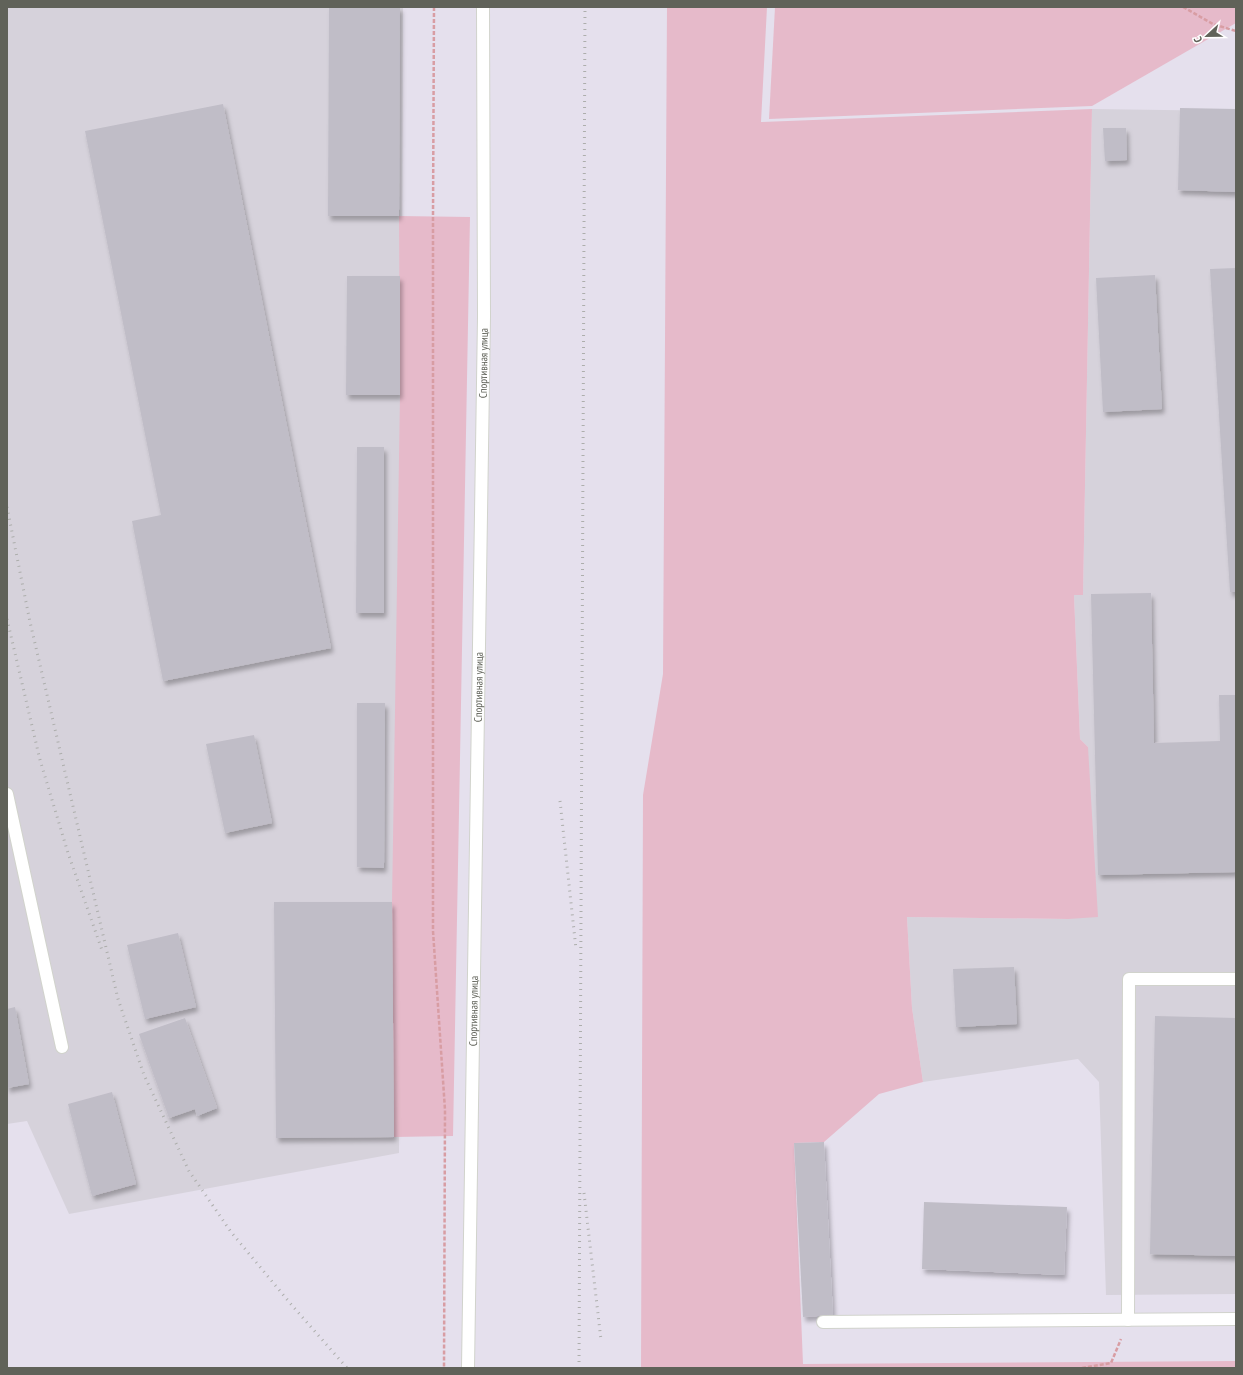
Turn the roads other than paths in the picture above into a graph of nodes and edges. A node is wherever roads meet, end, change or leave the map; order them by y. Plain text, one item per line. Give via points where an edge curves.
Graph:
1 (483, 7) edge
2 (7, 794) edge
3 (1236, 979) edge
4 (62, 1047) dead end
5 (1236, 1319) edge
6 (1128, 1320) junction
7 (823, 1322) dead end
8 (468, 1368) edge

1 - 8 street, Спортивная улица via 484,317
2 - 4 street
3 - 6 street via 1129,979
5 - 6 street
6 - 7 street

